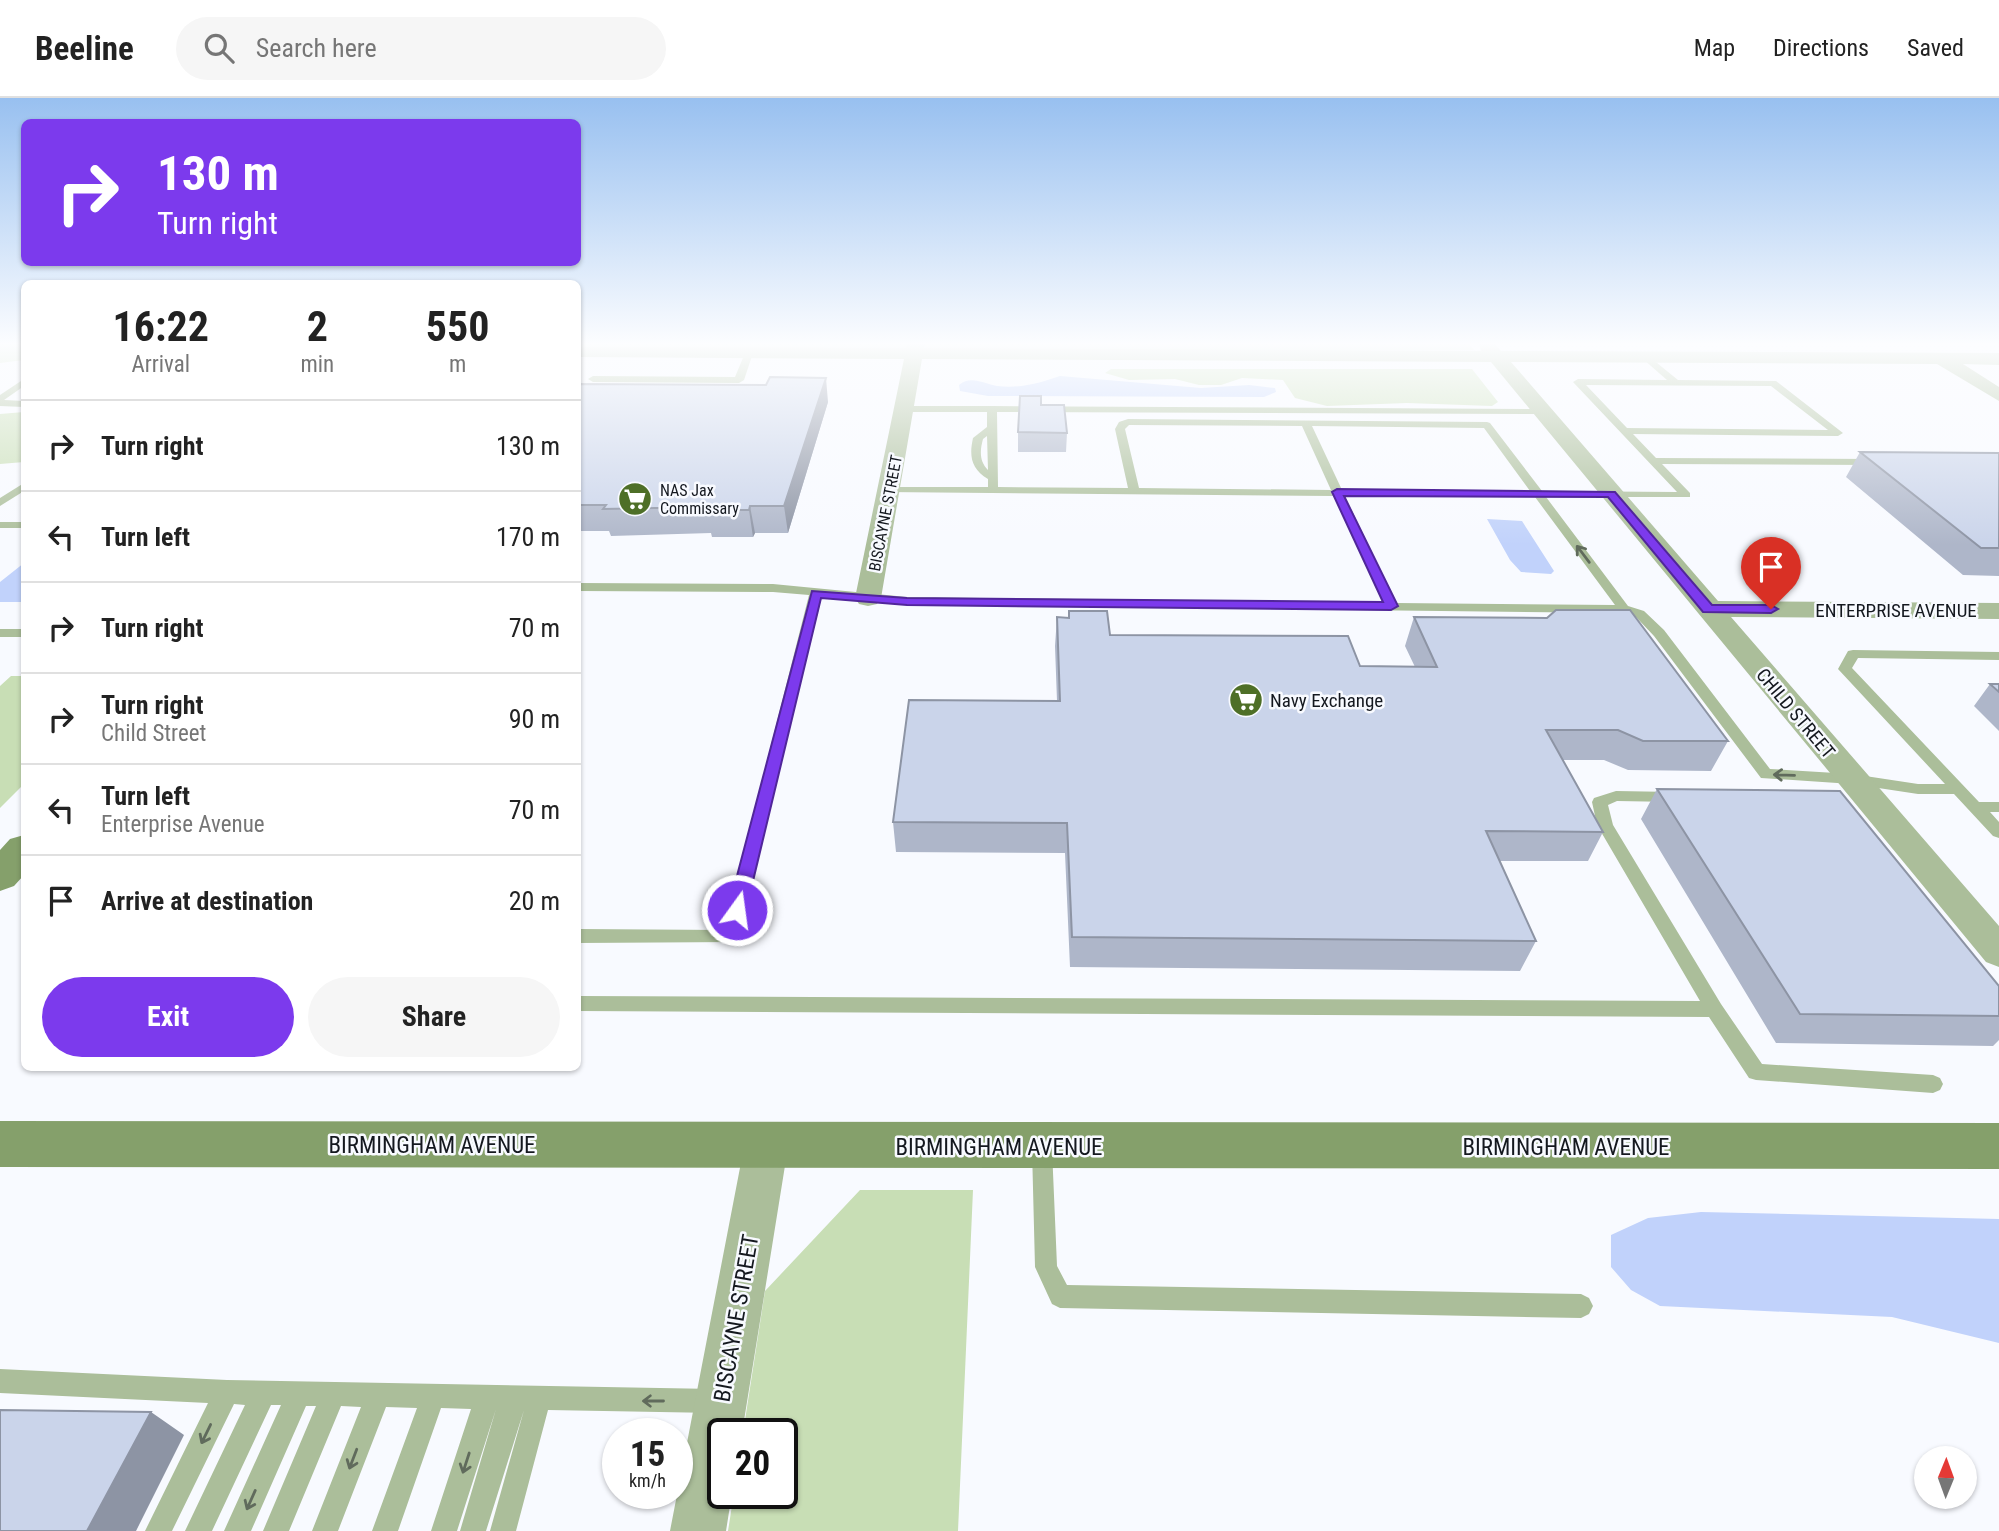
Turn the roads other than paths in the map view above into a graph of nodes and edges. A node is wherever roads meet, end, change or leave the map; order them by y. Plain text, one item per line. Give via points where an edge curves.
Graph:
1 (904, 411) edge
2 (922, 411) edge
3 (1167, 411) edge
4 (1187, 411) edge
5 (1344, 411) edge
6 (1606, 411) edge
7 (1809, 411) edge
8 (1544, 412) joint
9 (1019, 417) edge
10 (1041, 417) edge
11 (992, 418) junction
12 (1306, 424) junction
13 (1626, 432) junction
14 (1654, 461) junction
15 (1891, 462) edge
16 (993, 478) junction
17 (0, 488) edge
18 (21, 488) edge
19 (889, 490) junction
20 (993, 491) junction
21 (1134, 491) junction
22 (1337, 492) junction
23 (1538, 494) junction
24 (1611, 494) junction
25 (3, 501) edge
26 (0, 525) edge
27 (21, 525) edge
28 (581, 587) edge
29 (816, 594) junction
30 (868, 598) junction
31 (1391, 606) junction
32 (1624, 609) junction
33 (1708, 609) junction
34 (1999, 611) edge
35 (0, 633) edge
36 (21, 633) edge
37 (1999, 656) edge
38 (1852, 779) junction
39 (1958, 789) junction
40 (1686, 797) edge
41 (1824, 799) edge
42 (1975, 807) junction
43 (1999, 807) edge
44 (1999, 832) edge
45 (581, 936) edge
46 (1999, 952) edge
47 (581, 1004) edge
48 (1714, 1009) junction
49 (1933, 1084) dead end
50 (0, 1144) edge
51 (1999, 1146) edge
52 (766, 1147) junction
53 (1041, 1147) junction
54 (1581, 1306) dead end
55 (0, 1381) edge
56 (227, 1392) junction
57 (264, 1393) junction
58 (299, 1393) junction
59 (333, 1395) junction
60 (378, 1396) junction
61 (433, 1397) junction
62 (487, 1398) junction
63 (526, 1399) junction
64 (721, 1401) junction
65 (158, 1531) edge
66 (198, 1531) edge
67 (237, 1531) edge
68 (276, 1531) edge
69 (326, 1531) edge
70 (385, 1531) edge
71 (444, 1531) edge
72 (473, 1531) edge
73 (503, 1531) edge
74 (698, 1531) edge

1 - 19 street, BISCAYNE STREET
2 - 11 lane
3 - 11 lane
4 - 10 lane via 1176,415
5 - 8 lane
6 - 13 lane
7 - 13 lane via 1838,433
8 - 24 street, CHILD STREET
9 - 11 lane
11 - 16 lane
11 - 16 lane via 978,438 975,455 982,472
12 - 21 lane via 1128,422 1120,429
12 - 22 lane
12 - 23 lane via 1487,425
13 - 14 lane
14 - 15 lane
14 - 24 lane via 1686,495
16 - 20 lane
17 - 25 lane via 7,493
18 - 25 lane
19 - 20 lane
19 - 30 street, BISCAYNE STREET
20 - 21 lane
21 - 22 lane
22 - 23 lane
22 - 31 lane
23 - 24 lane
32 -> 23 lane
24 - 33 street, CHILD STREET
26 - 27 lane
28 - 29 lane via 773,588
29 - 30 lane
29 - 45 lane via 730,937
30 - 31 lane
31 - 32 lane
38 -> 32 lane via 1766,774 1659,633 1640,614
33 - 34 street, ENTERPRISE AVENUE
33 - 38 street, CHILD STREET
35 - 36 lane
37 - 39 lane via 1853,654 1845,668
38 - 39 lane via 1918,789
38 - 41 lane
38 - 46 street, CHILD STREET
39 - 42 lane
40 - 48 lane via 1616,796 1600,802 1605,825
42 - 43 lane
42 - 44 lane
47 - 48 lane
48 - 49 lane via 1756,1072
50 - 52 main road, BIRMINGHAM AVENUE
51 - 53 main road, BIRMINGHAM AVENUE
52 - 53 main road, BIRMINGHAM AVENUE
52 - 64 street, BISCAYNE STREET
53 - 54 lane via 1046,1267 1060,1296
55 - 56 lane
56 - 57 lane
56 -> 65 lane
57 - 58 lane
57 - 66 lane
58 - 59 lane
58 -> 67 lane
59 - 60 lane
59 - 68 lane
60 - 61 lane
60 -> 69 lane
61 - 62 lane
61 - 70 lane
62 - 63 lane
62 -> 71 lane
64 -> 63 lane
63 - 72 lane
63 - 73 lane
64 - 74 street, BISCAYNE STREET

